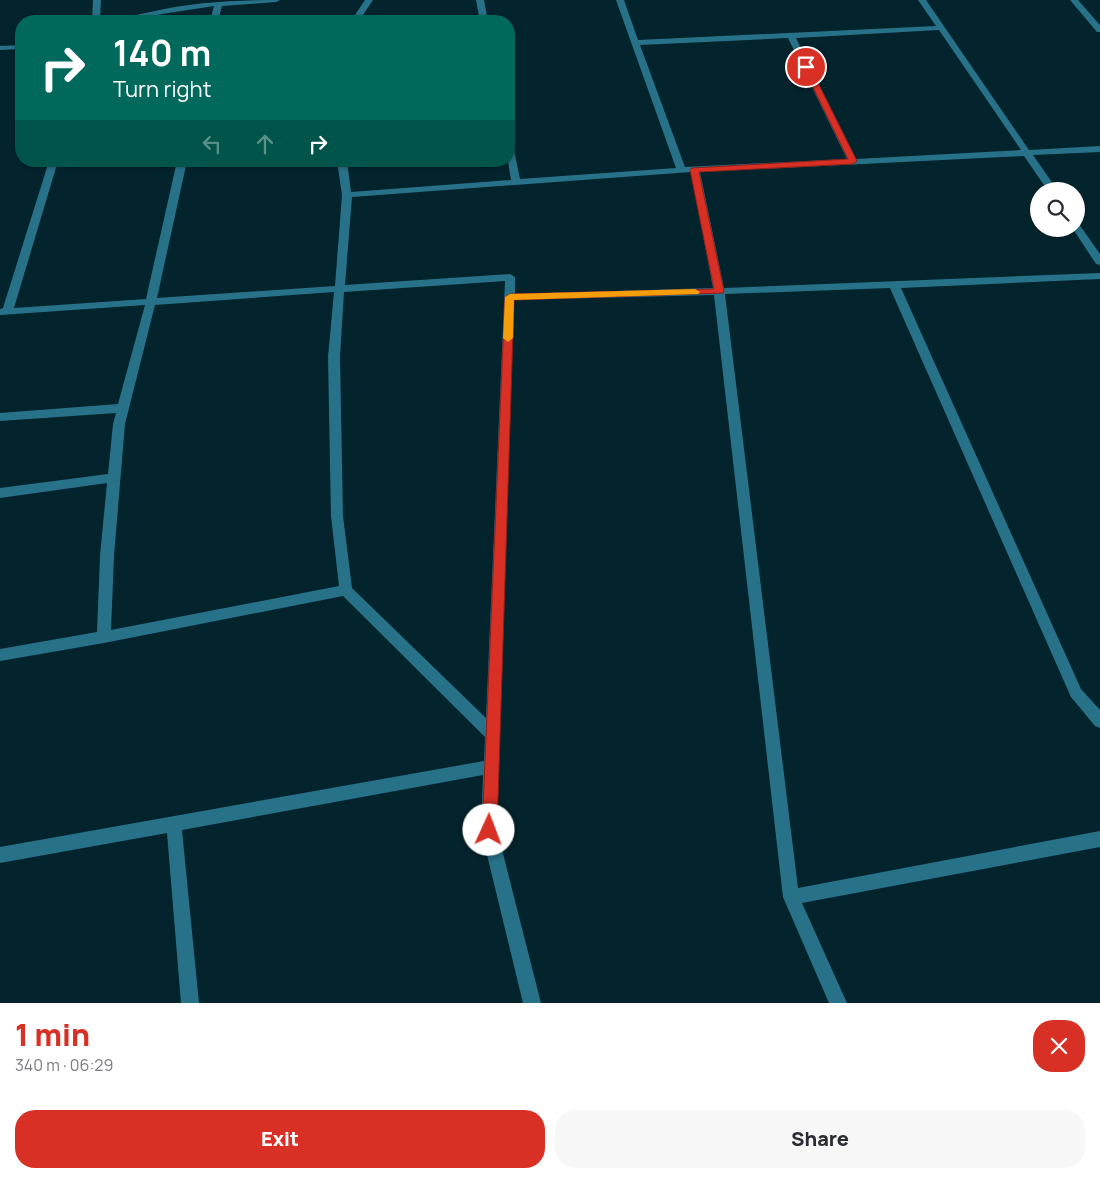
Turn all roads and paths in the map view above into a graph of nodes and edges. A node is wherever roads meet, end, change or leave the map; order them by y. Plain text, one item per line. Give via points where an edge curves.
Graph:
1 (97, 0) edge
2 (276, 0) edge
3 (369, 0) edge
4 (480, 0) edge
5 (620, 0) edge
6 (922, 0) edge
7 (1074, 0) edge
8 (219, 3) junction
9 (96, 15) edge
10 (147, 15) edge
11 (216, 15) edge
12 (359, 15) edge
13 (483, 15) edge
14 (942, 28) junction
15 (1100, 30) edge
16 (791, 36) junction
17 (636, 43) junction
18 (15, 47) edge
19 (0, 48) edge
20 (1100, 149) edge
21 (1028, 152) junction
22 (853, 161) junction
23 (52, 167) edge
24 (181, 167) edge
25 (343, 167) edge
26 (513, 167) edge
27 (681, 170) junction
28 (695, 170) junction
29 (516, 182) junction
30 (1047, 182) edge
31 (347, 194) junction
32 (1083, 237) edge
33 (1100, 262) edge
34 (1100, 276) edge
35 (894, 285) junction
36 (340, 289) junction
37 (719, 291) junction
38 (510, 297) junction
39 (150, 303) junction
40 (3, 312) edge
41 (123, 408) junction
42 (0, 417) edge
43 (114, 478) junction
44 (0, 493) edge
45 (346, 590) junction
46 (104, 638) junction
47 (0, 655) edge
48 (1100, 721) edge
49 (493, 735) junction
50 (492, 767) junction
51 (174, 824) junction
52 (1100, 839) edge
53 (0, 855) edge
54 (791, 897) junction
55 (190, 1003) edge
56 (532, 1003) edge
57 (838, 1003) edge

1 - 9 street
2 - 8 street
3 - 12 street
4 - 13 street
5 - 17 street
6 - 14 street
7 - 15 street
8 - 10 street
8 - 11 street
14 - 16 street
14 - 21 street
16 - 17 street
16 - 22 street
17 - 27 street
18 - 19 street
20 - 21 street
21 - 22 street
21 - 30 street
22 - 28 street
23 - 40 street
24 - 39 street
25 - 31 street
26 - 29 street
27 - 28 street
27 - 29 street
28 - 37 street
29 - 31 street
31 - 36 street
32 - 33 street
34 - 35 street
35 - 37 street
35 - 48 street via 1076,693
36 - 38 street via 510,277
36 - 39 street
36 - 45 street via 334,357 337,506
37 - 38 street
37 - 54 street
38 - 49 street
39 - 40 street
39 - 41 street
41 - 42 street
41 - 43 street
43 - 44 street
43 - 46 street
45 - 46 street
45 - 49 street
46 - 47 street
49 - 50 street
50 - 51 street
50 - 56 street via 489,830
51 - 53 street
51 - 55 street
52 - 54 street
54 - 57 street

